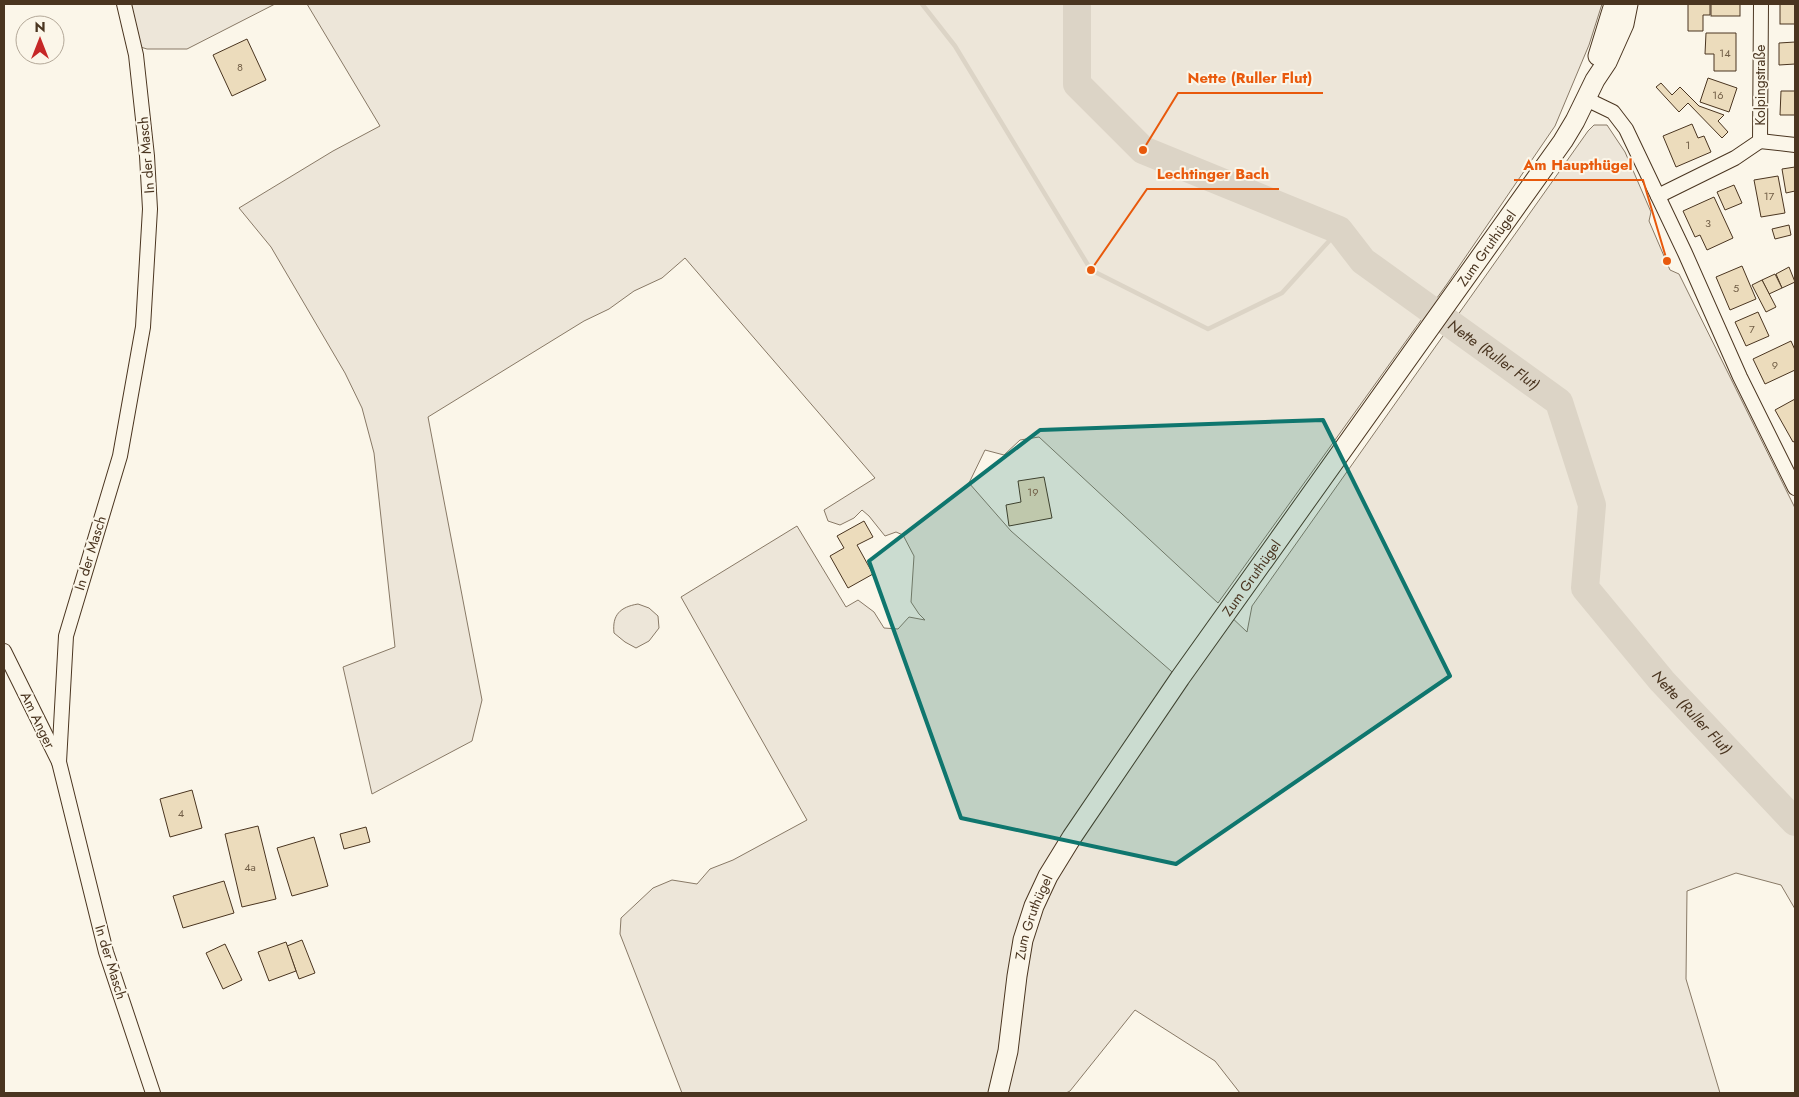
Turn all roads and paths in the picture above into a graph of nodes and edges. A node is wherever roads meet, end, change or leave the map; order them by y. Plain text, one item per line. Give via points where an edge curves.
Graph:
1 (124, 4) edge
2 (1614, 4) edge
3 (1628, 4) edge
4 (1761, 4) edge
5 (1595, 80) junction
6 (1586, 99) junction
7 (1760, 141) junction
8 (1795, 145) edge
9 (1658, 196) junction
10 (1795, 488) edge
11 (4, 651) edge
12 (59, 762) junction
13 (153, 1093) edge
14 (998, 1093) edge

1 - 12 street, In der Masch via 136,55 148,156 150,209 143,327 120,456 66,636
2 - 5 street
3 - 5 street via 1624,24
4 - 7 street, Kolpingstraße
5 - 6 street, Zum Gruthügel
6 - 9 street via 1613,112 1619,119
6 - 14 street, Zum Gruthügel via 1563,141 1180,678 1048,876 1023,940 1008,1051
7 - 8 street
7 - 9 street, Kolpingstraße via 1735,158
9 - 10 street via 1740,377
11 - 12 street, Am Anger
12 - 13 street, In der Masch via 106,952

